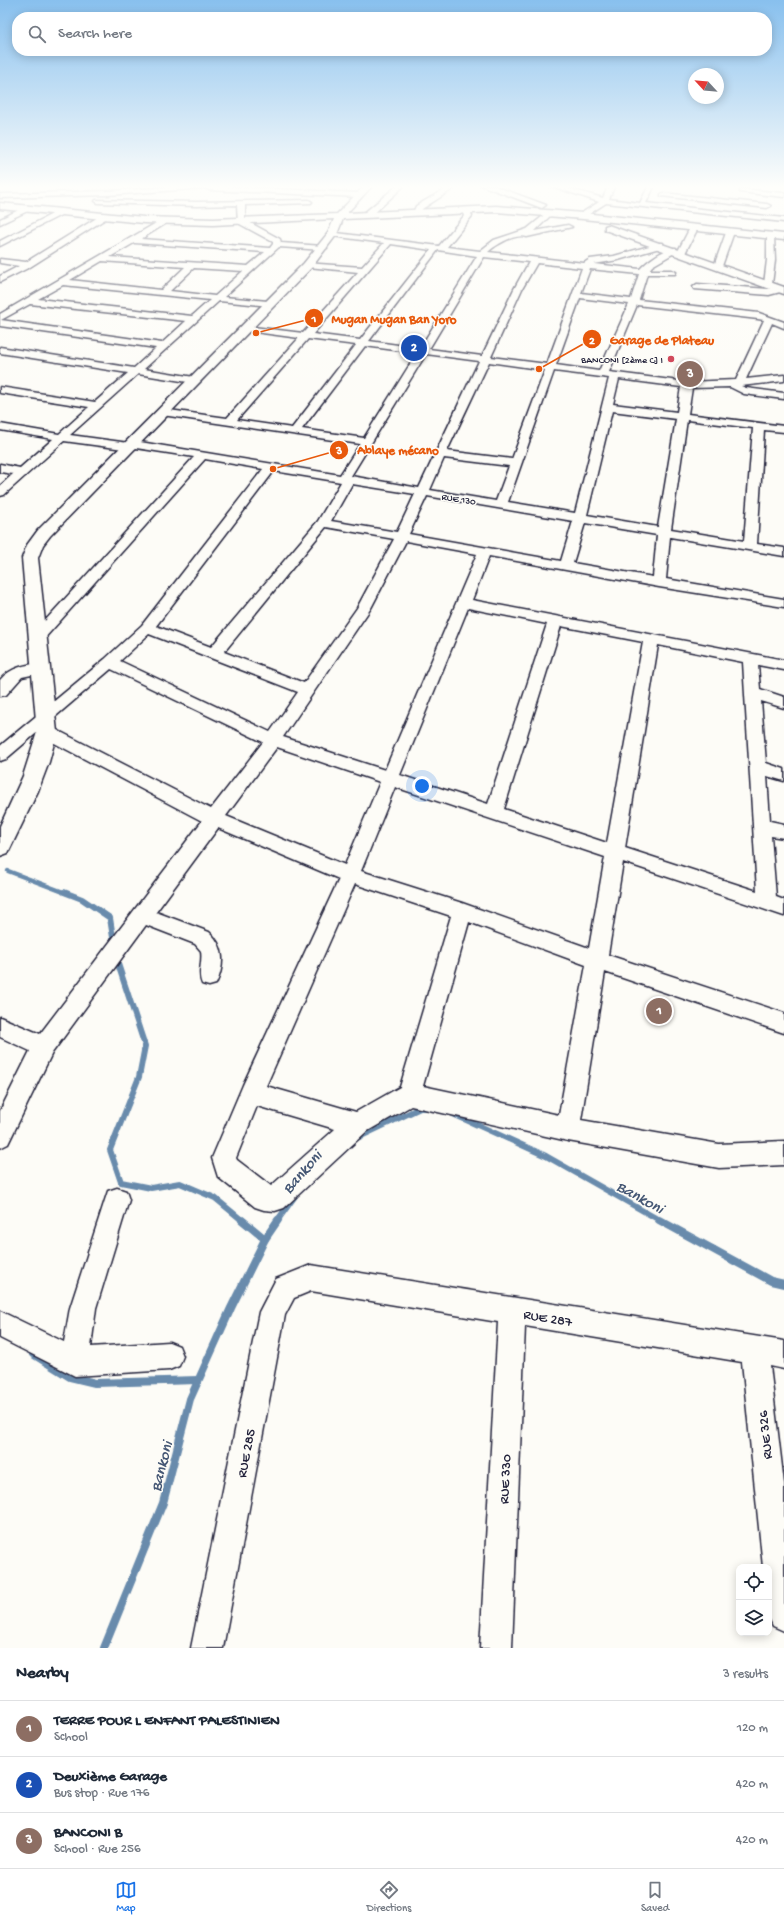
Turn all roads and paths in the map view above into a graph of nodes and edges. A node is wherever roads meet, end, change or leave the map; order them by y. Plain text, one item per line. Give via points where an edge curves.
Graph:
1 (6, 262) edge
2 (32, 262) edge
3 (95, 262) edge
4 (145, 262) edge
5 (258, 262) edge
6 (371, 262) edge
7 (428, 262) edge
8 (477, 262) edge
9 (533, 262) edge
10 (560, 262) edge
11 (592, 262) edge
12 (654, 262) edge
13 (706, 262) edge
14 (719, 262) edge
15 (774, 262) edge
16 (308, 264) joint
17 (27, 265) junction
18 (192, 265) junction
19 (587, 265) junction
20 (718, 266) junction
21 (250, 269) junction
22 (363, 270) junction
23 (642, 272) junction
24 (672, 272) dead end
25 (0, 279) edge
26 (62, 282) junction
27 (768, 284) junction
28 (782, 290) edge
29 (163, 293) junction
30 (697, 294) junction
31 (577, 295) junction
32 (216, 299) junction
33 (28, 301) junction
34 (634, 302) junction
35 (268, 304) junction
36 (0, 318) edge
37 (194, 319) junction
38 (769, 319) junction
39 (0, 322) edge
40 (784, 325) edge
41 (247, 328) junction
42 (305, 335) junction
43 (363, 343) junction
44 (164, 346) junction
45 (0, 350) edge
46 (423, 351) junction
47 (486, 359) junction
48 (551, 367) junction
49 (134, 372) junction
50 (603, 374) junction
51 (615, 376) junction
52 (784, 378) edge
53 (194, 380) junction
54 (735, 383) junction
55 (687, 385) junction
56 (0, 390) edge
57 (784, 396) edge
58 (97, 405) junction
59 (609, 407) junction
60 (162, 412) junction
61 (682, 416) junction
62 (229, 422) junction
63 (759, 425) junction
64 (0, 427) edge
65 (784, 429) edge
66 (295, 431) junction
67 (61, 437) junction
68 (367, 442) junction
69 (132, 445) junction
70 (441, 454) junction
71 (203, 455) junction
72 (516, 463) junction
73 (271, 467) junction
74 (0, 468) edge
75 (22, 472) junction
76 (346, 479) junction
77 (0, 492) edge
78 (423, 492) junction
79 (501, 505) junction
80 (580, 518) junction
81 (323, 523) junction
82 (664, 532) junction
83 (402, 536) junction
84 (750, 546) junction
85 (485, 551) junction
86 (784, 552) edge
87 (566, 566) junction
88 (659, 582) junction
89 (464, 603) junction
90 (784, 603) edge
91 (555, 622) junction
92 (147, 628) junction
93 (38, 637) junction
94 (651, 640) junction
95 (214, 654) junction
96 (750, 658) junction
97 (110, 662) junction
98 (784, 664) edge
99 (41, 668) junction
100 (307, 690) junction
101 (0, 691) edge
102 (752, 692) junction
103 (784, 703) edge
104 (46, 724) junction
105 (273, 740) junction
106 (0, 755) edge
107 (758, 767) junction
108 (784, 775) edge
109 (389, 778) junction
110 (494, 813) junction
111 (215, 819) junction
112 (762, 827) junction
113 (784, 831) edge
114 (0, 847) edge
115 (615, 853) junction
116 (350, 875) junction
117 (776, 906) edge
118 (462, 911) junction
119 (142, 915) junction
120 (597, 960) junction
121 (209, 977) dead end
122 (784, 1023) edge
123 (0, 1027) edge
124 (44, 1046) junction
125 (251, 1093) junction
126 (410, 1094) junction
127 (358, 1124) junction
128 (568, 1129) junction
129 (0, 1136) edge
130 (784, 1153) edge
131 (117, 1200) dead end
132 (311, 1278) joint
133 (512, 1311) junction
134 (0, 1324) edge
135 (754, 1350) junction
136 (784, 1355) edge
137 (169, 1356) dead end
138 (75, 1362) junction
139 (781, 1556) edge
140 (784, 1615) edge
141 (207, 1648) edge
142 (496, 1648) edge

1 - 17 street
2 - 17 street
3 - 26 street
4 - 18 street
5 - 21 street
6 - 22 street
7 - 43 street
8 - 46 street
9 - 47 street
10 - 19 street
11 - 19 street
12 - 23 street
13 - 20 street
14 - 20 street
15 - 27 street
16 - 22 street
16 - 35 street
17 - 25 street
18 - 21 street
18 - 29 street
19 - 23 street
19 - 31 street
20 - 27 street
21 - 32 street
22 - 42 street
23 - 24 street
23 - 34 street
26 - 29 street
26 - 33 street
27 - 28 street
28 - 30 street
29 - 32 street
30 - 34 street
30 - 38 street
31 - 34 street
31 - 48 street
32 - 35 street
32 - 37 street
33 - 36 street
33 - 37 street
34 - 50 street
35 - 41 street
37 - 44 street
38 - 40 street
38 - 54 street
39 - 44 street
41 - 42 street
41 - 53 street
42 - 43 street
42 - 62 street
43 - 46 street
43 - 66 street
44 - 49 street
45 - 49 street
46 - 47 street
46 - 68 street
47 - 48 street
47 - 70 street
48 - 50 street
48 - 72 street
49 - 53 street
49 - 58 street
50 - 51 street
51 - 55 street
51 - 59 street
52 - 54 street
53 - 60 street
54 - 55 street
54 - 57 street via 744,391
55 - 61 street
56 - 58 street
58 - 67 street
59 - 61 street
59 - 80 street
60 - 62 street
60 - 69 street
61 - 63 street
61 - 82 street
62 - 66 street
63 - 65 street
63 - 84 street
64 - 67 street, RUE 130
66 - 68 street
67 - 69 street, RUE 130
67 - 75 street
68 - 76 street
69 - 71 street, RUE 130
69 - 93 street via 35,545 30,558
70 - 72 street
70 - 78 street
71 - 73 street, RUE 130
71 - 93 street
72 - 79 street
73 - 76 street, RUE 130
73 - 92 street
74 - 75 street
75 - 77 street
76 - 78 street, RUE 130
76 - 81 street
78 - 79 street, RUE 130
78 - 83 street
79 - 80 street, RUE 130
80 - 82 street, RUE 130
80 - 87 street
81 - 83 street
81 - 95 street
82 - 84 street, RUE 130
82 - 88 street
83 - 85 street
83 - 100 street via 364,608
84 - 86 street, RUE 130
85 - 87 street
85 - 89 street
87 - 88 street
88 - 90 street
89 - 91 street
89 - 109 street
91 - 94 street
91 - 110 street
92 - 95 street
92 - 97 street
93 - 99 street
94 - 96 street
94 - 115 street
95 - 100 street
96 - 98 street
96 - 102 street
97 - 104 street
97 - 105 street
99 - 101 street via 20,671 9,679
99 - 104 street
100 - 105 street
102 - 103 street
102 - 107 street
104 - 106 street
104 - 111 street
104 - 114 street via 42,756
105 - 109 street
105 - 111 street
107 - 108 street
107 - 112 street
109 - 110 street
109 - 116 street
110 - 115 street
111 - 116 street
111 - 119 street
112 - 113 street
112 - 117 street
115 - 117 street
115 - 120 street
116 - 118 street
116 - 125 street
118 - 120 street
118 - 126 street
119 - 121 street via 202,938 210,944 213,952
119 - 124 street
120 - 122 street
120 - 128 street
123 - 124 street
124 - 129 street
125 - 127 street
125 - 127 street via 224,1158 227,1168 270,1200 275,1199
126 - 127 street
126 - 128 street
128 - 130 street via 719,1156
131 - 138 street via 83,1308
132 - 133 street, RUE 287
132 - 141 street, RUE 285 via 285,1288 272,1312
133 - 135 street, RUE 287
133 - 142 street, RUE 330
134 - 138 street
135 - 136 street, RUE 287
135 - 139 street, RUE 326
137 - 138 street
139 - 140 street, RUE 326

